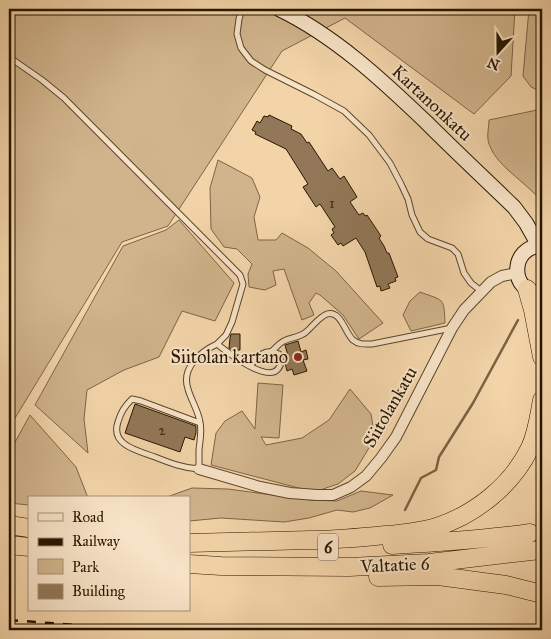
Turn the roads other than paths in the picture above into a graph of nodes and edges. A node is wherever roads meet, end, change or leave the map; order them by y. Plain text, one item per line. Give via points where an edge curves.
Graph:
1 (242, 9) edge
2 (279, 9) edge
3 (9, 57) edge
4 (540, 246) edge
5 (517, 272) junction
6 (481, 291) junction
7 (535, 291) edge
8 (452, 328) junction
9 (217, 344) junction
10 (272, 351) junction
11 (542, 357) edge
12 (250, 366) junction
13 (542, 400) edge
14 (200, 423) junction
15 (199, 469) junction
16 (9, 525) edge
17 (28, 528) edge
18 (530, 533) dead end
19 (190, 543) edge
20 (190, 543) edge
21 (9, 544) edge
22 (28, 547) edge
23 (540, 550) dead end
24 (190, 564) edge
25 (298, 567) junction
26 (542, 594) edge

1 - 6 lane via 237,34 241,48 251,61 344,111 369,135 390,163 420,232 428,239 452,248 458,254 464,273
2 - 4 main road, Kartanonkatu via 317,30 383,82 514,207
3 - 9 lane via 64,98 240,275 242,284 232,322
4 - 5 main road via 522,255
5 - 6 street, Siitolankatu via 502,276
5 - 7 main road via 522,285
6 - 8 street, Siitolankatu
7 - 11 highway via 533,310
8 - 10 lane via 361,344 352,340 340,319 328,314 299,337 283,341
8 - 15 street, Siitolankatu via 396,436 366,476 351,487 333,494 290,492
9 - 12 lane
9 - 14 lane via 201,353 187,374 187,387
10 - 12 lane via 265,352
10 - 12 lane via 279,354 281,361 280,368 274,373
13 - 19 highway via 530,447 504,486 483,503 436,527 402,534 336,540
14 - 15 lane
14 - 15 lane via 132,400 122,411 116,428 117,436 127,447 186,468
16 - 17 highway
18 - 20 highway, Valtatie 6 / 6 via 367,547
21 - 22 highway
23 - 25 highway, Valtatie 6 / 6 via 429,563
24 - 25 highway, Valtatie 6 / 6
25 - 26 highway via 344,577 438,576 506,585

